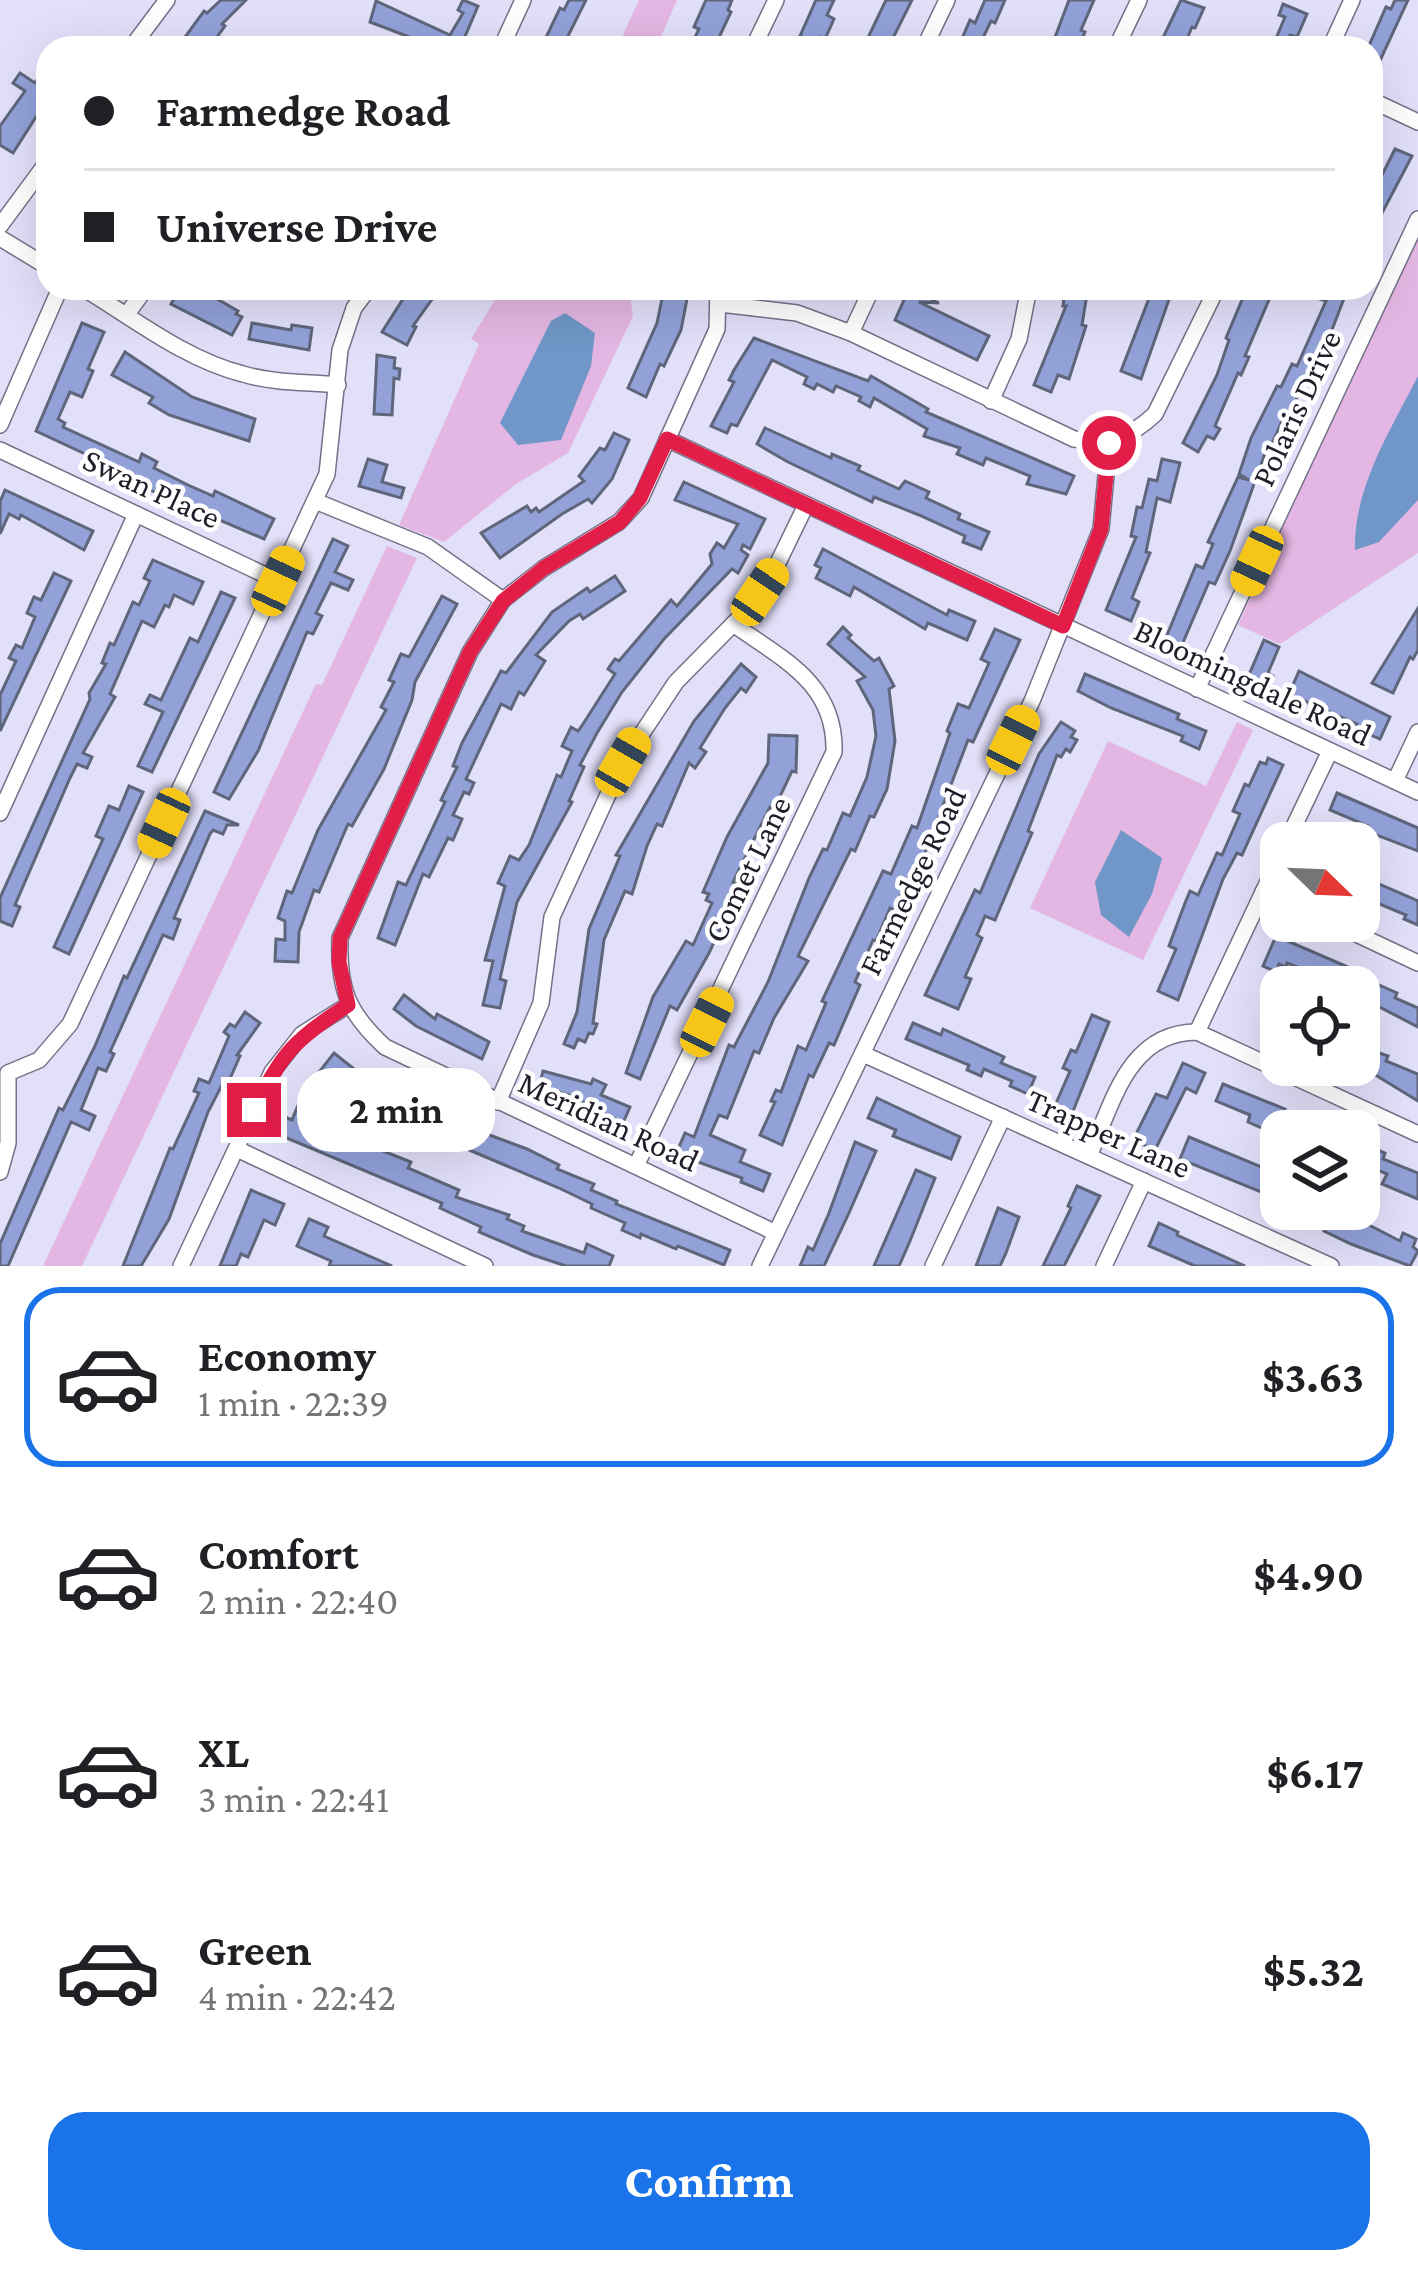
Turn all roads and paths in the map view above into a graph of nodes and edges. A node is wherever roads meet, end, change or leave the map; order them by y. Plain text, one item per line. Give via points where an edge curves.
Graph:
1 (167, 0) edge
2 (524, 0) edge
3 (776, 0) edge
4 (947, 0) edge
5 (1138, 0) edge
6 (1352, 0) edge
7 (140, 36) edge
8 (507, 36) edge
9 (759, 36) edge
10 (930, 36) edge
11 (1122, 36) edge
12 (1336, 36) edge
13 (1383, 106) edge
14 (1418, 122) edge
15 (36, 177) edge
16 (1418, 219) edge
17 (0, 226) edge
18 (0, 238) edge
19 (36, 260) edge
20 (1383, 293) edge
21 (55, 300) edge
22 (103, 300) edge
23 (137, 300) edge
24 (362, 300) edge
25 (719, 300) edge
26 (736, 300) edge
27 (866, 300) edge
28 (1026, 300) edge
29 (1211, 300) edge
30 (1380, 300) edge
31 (127, 314) junction
32 (850, 333) junction
33 (338, 385) junction
34 (992, 401) junction
35 (0, 425) edge
36 (667, 439) junction
37 (1109, 443) junction
38 (0, 450) edge
39 (315, 501) junction
40 (806, 505) junction
41 (136, 514) junction
42 (278, 581) junction
43 (503, 601) junction
44 (733, 624) junction
45 (1063, 626) junction
46 (1197, 689) junction
47 (1418, 732) edge
48 (1330, 751) junction
49 (1396, 781) junction
50 (1418, 792) edge
51 (0, 813) edge
52 (1296, 822) edge
53 (1260, 898) edge
54 (1374, 942) edge
55 (1418, 963) edge
56 (348, 1005) junction
57 (1197, 1032) junction
58 (862, 1054) junction
59 (4, 1065) edge
60 (498, 1102) junction
61 (1003, 1118) junction
62 (1418, 1134) edge
63 (237, 1148) junction
64 (1089, 1156) junction
65 (636, 1166) junction
66 (0, 1172) edge
67 (1144, 1181) junction
68 (776, 1233) junction
69 (181, 1266) edge
70 (485, 1266) edge
71 (760, 1266) edge
72 (933, 1266) edge
73 (1104, 1266) edge
74 (1331, 1266) edge

1 - 7 street
2 - 8 street
3 - 9 street
4 - 10 street
5 - 11 street
6 - 12 street
13 - 14 street
15 - 17 street
16 - 20 street, Polaris Drive
18 - 19 street
21 - 35 street
22 - 31 street
23 - 31 street
24 - 33 street via 346,326
25 - 36 street via 717,329
26 - 32 street
27 - 32 street
28 - 34 street
29 - 37 street via 1155,414
30 - 46 street, Polaris Drive
31 - 33 street via 228,370
32 - 34 street
33 - 39 street via 332,457
34 - 37 street via 1074,439
36 - 40 street, Bloomingdale Road
36 - 43 street via 620,522
37 - 45 street, Farmedge Road via 1101,529
38 - 41 street, Swan Place
39 - 42 street
39 - 43 street via 428,547
40 - 44 street via 774,571
40 - 45 street, Bloomingdale Road
41 - 42 street, Swan Place
41 - 51 street
42 - 59 street via 70,1024 39,1060
43 - 56 street via 470,652 340,938
44 - 60 street via 676,682 623,762 552,917 541,1003
44 - 65 street, Comet Lane via 814,686 832,716 834,752
45 - 46 street, Bloomingdale Road
45 - 58 street, Farmedge Road
46 - 48 street, Bloomingdale Road
47 - 49 street
48 - 49 street, Bloomingdale Road
48 - 52 street
49 - 50 street, Bloomingdale Road
53 - 57 street
54 - 55 street
56 - 60 street, Meridian Road via 385,1047
56 - 63 street via 286,1052
57 - 62 street
57 - 64 street via 1168,1034 1139,1054
58 - 61 street, Trapper Lane
58 - 68 street, Farmedge Road
59 - 66 street via 8,1143
60 - 65 street, Meridian Road
61 - 64 street, Trapper Lane
61 - 72 street
63 - 69 street
63 - 70 street
64 - 67 street, Trapper Lane
65 - 68 street, Meridian Road
67 - 73 street
67 - 74 street, Trapper Lane
68 - 71 street, Farmedge Road

